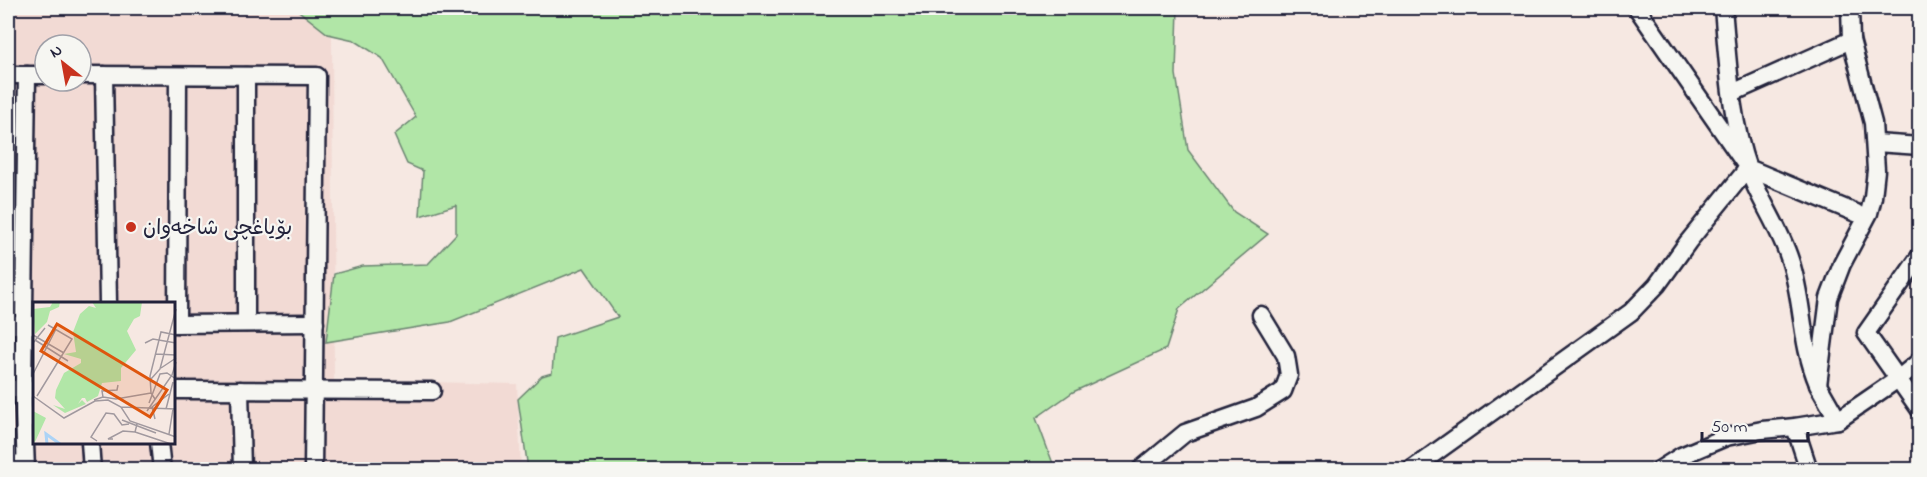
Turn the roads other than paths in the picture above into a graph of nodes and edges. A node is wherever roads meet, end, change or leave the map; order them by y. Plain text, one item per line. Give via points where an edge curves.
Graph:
1 (1637, 8) edge
2 (1723, 8) edge
3 (1850, 8) edge
4 (1851, 40) junction
5 (8, 75) edge
6 (27, 75) junction
7 (33, 75) edge
8 (93, 75) edge
9 (104, 75) junction
10 (178, 76) junction
11 (246, 76) junction
12 (1732, 93) junction
13 (1876, 143) junction
14 (1920, 146) edge
15 (1748, 168) junction
16 (1856, 213) dead end
17 (1920, 256) edge
18 (108, 302) edge
19 (1261, 315) dead end
20 (246, 323) junction
21 (315, 323) junction
22 (176, 324) edge
23 (22, 325) edge
24 (1920, 361) edge
25 (1898, 379) junction
26 (1818, 385) junction
27 (22, 389) edge
28 (176, 390) edge
29 (240, 390) junction
30 (314, 390) junction
31 (432, 391) dead end
32 (1920, 410) edge
33 (1838, 420) junction
34 (1795, 428) junction
35 (29, 436) edge
36 (90, 444) edge
37 (159, 444) edge
38 (8, 464) edge
39 (26, 466) edge
40 (92, 470) edge
41 (162, 470) edge
42 (242, 470) edge
43 (313, 470) edge
44 (1140, 470) edge
45 (1411, 470) edge
46 (1659, 470) edge
47 (1809, 470) edge

1 - 15 street
2 - 12 street
3 - 4 street
4 - 12 street
4 - 13 street
5 - 6 street
6 - 7 street
6 - 23 street
8 - 9 street
9 - 10 street
9 - 18 street
10 - 11 street
10 - 22 street
11 - 20 street
11 - 21 street via 317,76
12 - 15 street
13 - 14 street
13 - 26 street via 1873,196 1863,227 1829,298
15 - 16 street
15 - 26 street via 1790,259 1809,363
15 - 45 street via 1657,285 1631,312
17 - 25 street via 1866,333
19 - 44 street via 1286,356 1288,375 1283,390 1256,408 1185,433
20 - 21 street
20 - 22 street
21 - 30 street
23 - 27 street
24 - 25 street
25 - 32 street
25 - 33 street
26 - 33 street
27 - 35 street
28 - 29 street
29 - 30 street
29 - 42 street
30 - 31 street
30 - 43 street
33 - 34 street
34 - 46 street via 1726,437
34 - 47 street
35 - 39 street
36 - 40 street
37 - 41 street
38 - 39 street

